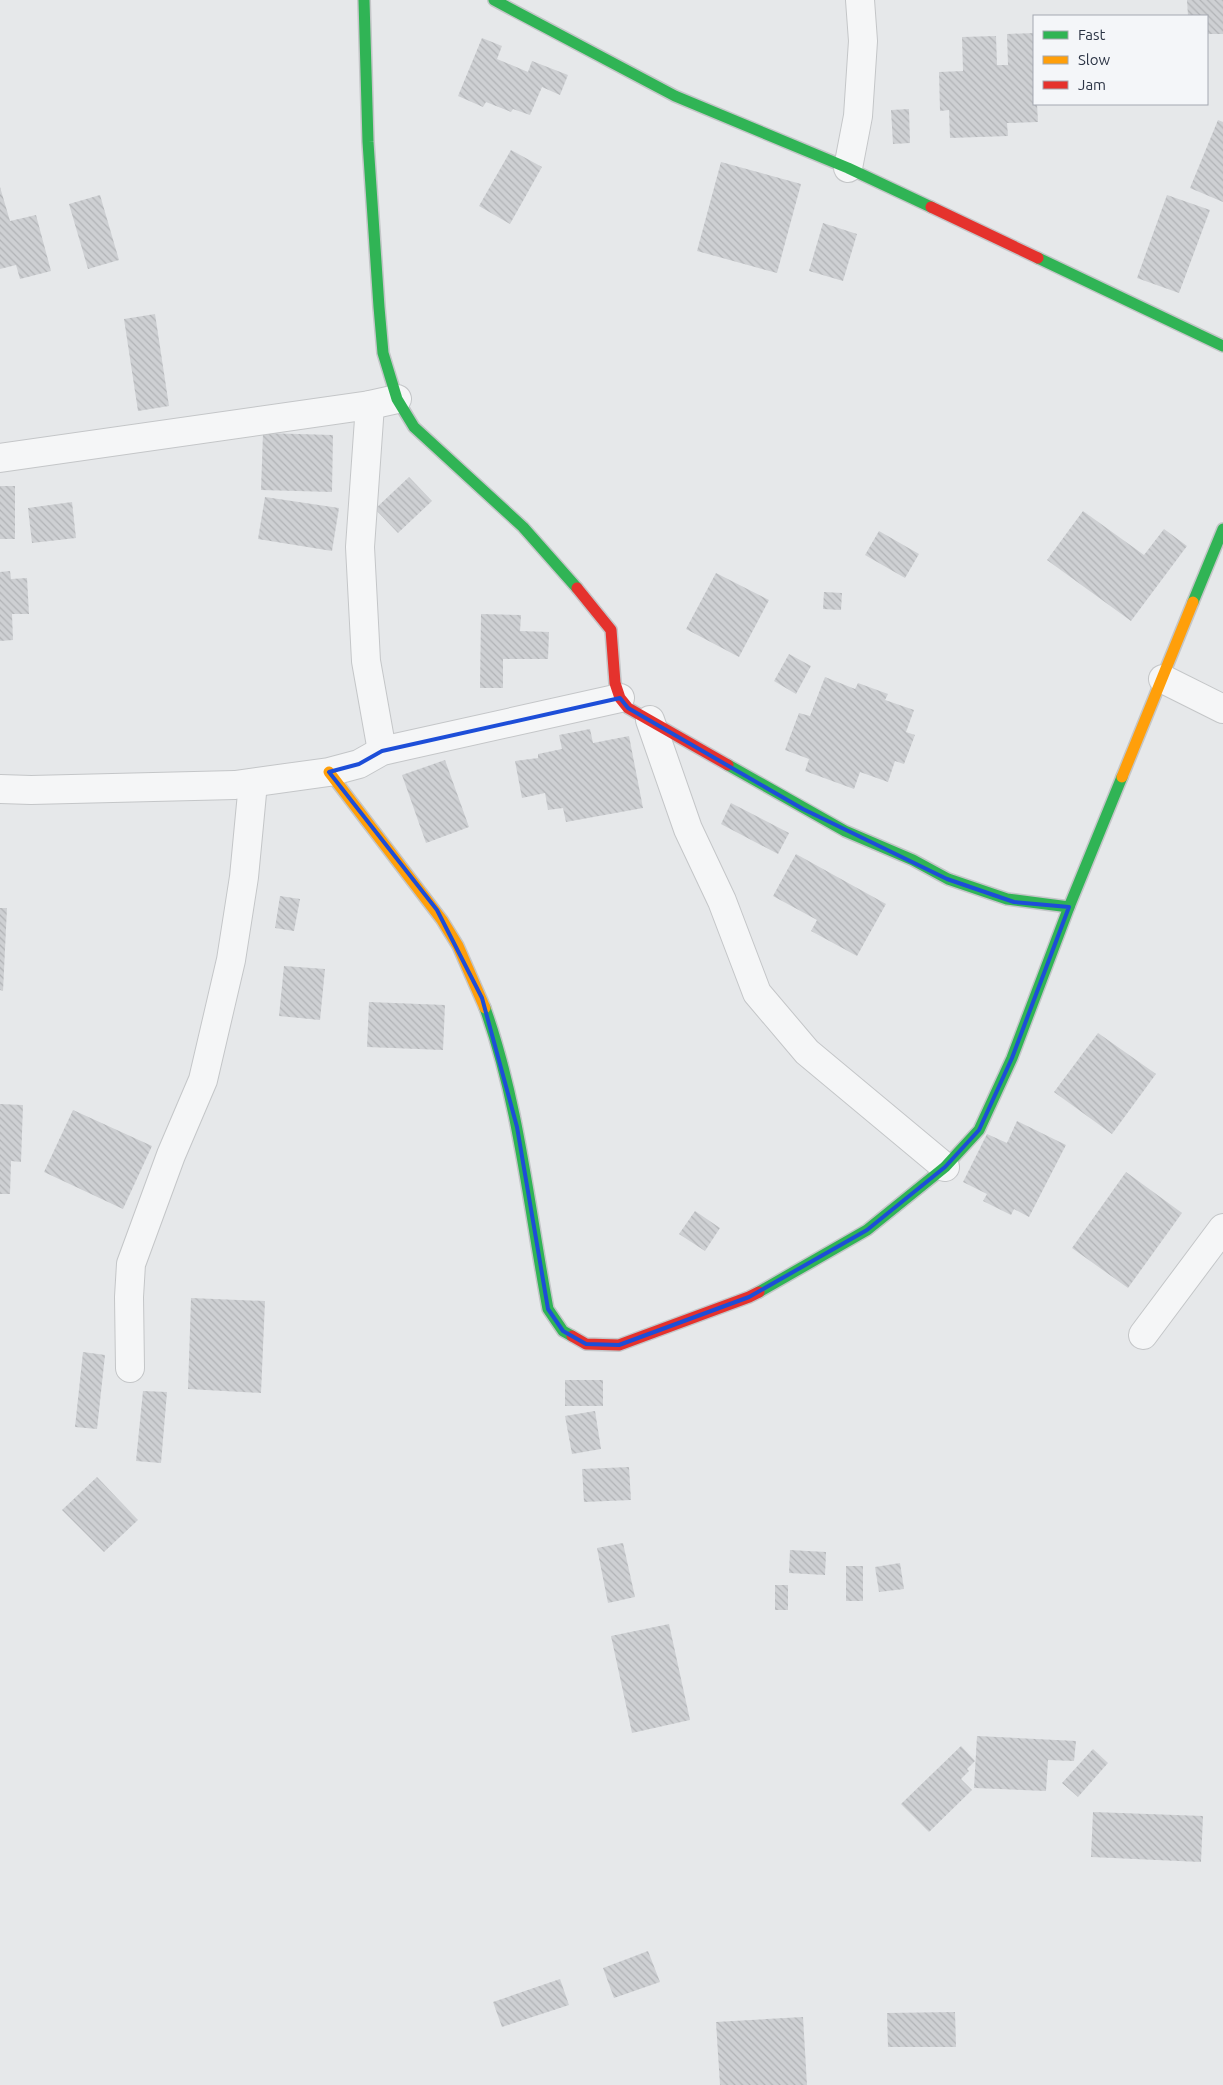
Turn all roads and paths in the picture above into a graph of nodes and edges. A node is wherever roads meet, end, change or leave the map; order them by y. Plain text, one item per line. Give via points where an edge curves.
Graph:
1 (364, 0) edge
2 (494, 0) edge
3 (860, 0) edge
4 (848, 168) junction
5 (1223, 346) edge
6 (397, 399) junction
7 (370, 405) junction
8 (0, 458) edge
9 (1223, 528) edge
10 (1163, 679) junction
11 (620, 698) junction
12 (1223, 709) edge
13 (650, 720) junction
14 (382, 751) junction
15 (329, 772) junction
16 (253, 783) junction
17 (0, 789) edge
18 (1069, 907) junction
19 (945, 1168) junction
20 (1223, 1228) edge
21 (1143, 1336) dead end
22 (130, 1368) dead end

1 - 6 street via 368,142 379,306 383,353
2 - 4 street via 675,96
3 - 4 street via 863,41 858,116
4 - 5 street
6 - 7 street
6 - 11 street via 414,427 523,527 597,611 611,630 615,683
7 - 8 street
7 - 14 street via 360,547 366,661
9 - 10 street
10 - 12 street
10 - 18 street
11 - 13 street via 628,708
11 - 14 street
13 - 18 street via 803,809 947,879 1014,902
13 - 19 street via 688,829 722,900 757,993 807,1052
14 - 15 street via 359,764
15 - 16 street
15 - 19 street via 437,910 482,998 517,1127 548,1309 563,1331 586,1344 619,1346 749,1297 867,1230
16 - 17 street
16 - 22 street via 244,877 231,960 203,1080 132,1264
18 - 19 street via 1012,1058 979,1130
20 - 21 street

